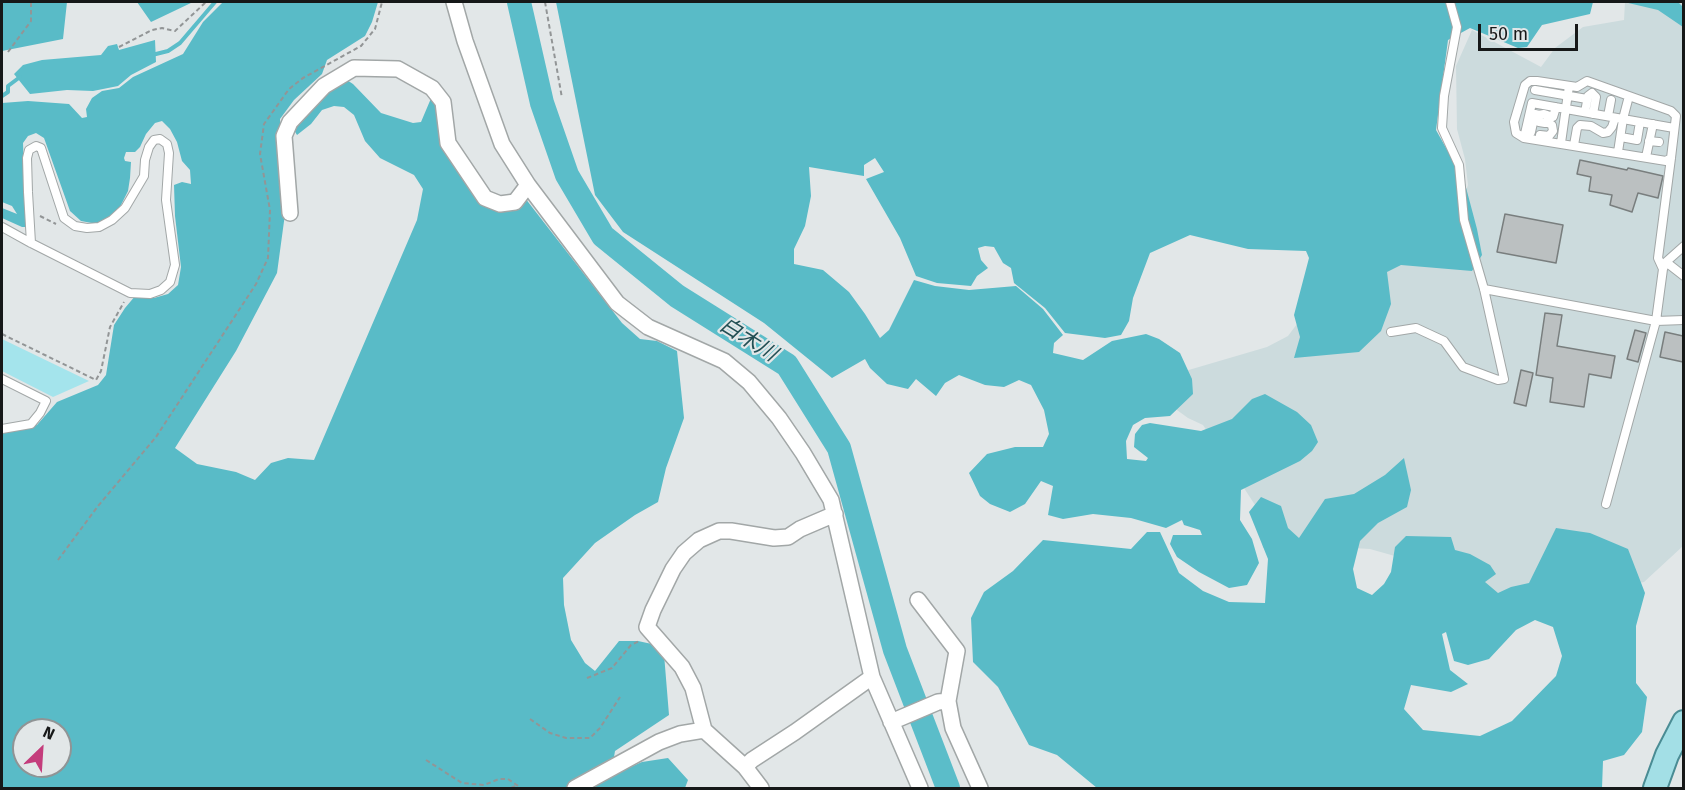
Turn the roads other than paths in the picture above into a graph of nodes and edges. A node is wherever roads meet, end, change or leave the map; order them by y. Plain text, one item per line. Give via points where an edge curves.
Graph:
1 (454, 2) edge
2 (1450, 2) edge
3 (1537, 81) junction
4 (1569, 86) junction
5 (1535, 90) junction
6 (1568, 96) junction
7 (1629, 96) junction
8 (1611, 100) dead end
9 (1532, 103) junction
10 (1556, 107) junction
11 (1566, 109) junction
12 (1589, 113) junction
13 (1615, 118) junction
14 (1544, 119) junction
15 (1640, 122) junction
16 (1653, 124) junction
17 (1674, 128) junction
18 (1527, 134) junction
19 (1621, 137) junction
20 (1649, 141) junction
21 (1659, 142) dead end
22 (1561, 143) junction
23 (1574, 145) junction
24 (1618, 152) junction
25 (1646, 158) junction
26 (1671, 158) junction
27 (528, 185) junction
28 (290, 213) dead end
29 (2, 227) edge
30 (31, 243) junction
31 (1683, 246) edge
32 (1665, 266) junction
33 (1683, 276) edge
34 (1484, 289) junction
35 (1683, 320) edge
36 (1656, 321) junction
37 (1391, 332) dead end
38 (2, 379) edge
39 (2, 429) edge
40 (1606, 504) dead end
41 (835, 514) junction
42 (918, 600) dead end
43 (872, 677) junction
44 (943, 702) junction
45 (891, 722) junction
46 (1683, 722) edge
47 (704, 730) junction
48 (745, 767) junction
49 (575, 789) edge
50 (761, 789) edge
51 (920, 789) edge
52 (980, 789) edge
53 (1655, 789) edge

1 - 27 street via 502,144
2 - 34 lane via 1457,27 1442,128 1459,165 1464,220
3 - 4 lane
3 - 5 lane
3 - 18 lane via 1525,85 1515,122 1516,133
4 - 6 lane
4 - 7 lane via 1577,87 1587,81
5 - 6 lane
5 - 9 lane
6 - 11 lane
6 - 12 lane via 1587,99 1589,93 1595,94
7 - 13 lane
7 - 17 lane via 1671,111 1676,116
8 - 13 lane
9 - 10 lane
9 - 18 lane
10 - 11 lane
10 - 14 lane via 1553,117
11 - 12 lane
11 - 22 lane
12 - 13 lane
13 - 15 lane
13 - 19 lane
13 - 23 lane via 1608,132 1580,126
14 - 18 lane via 1535,114
14 - 18 lane via 1544,131 1550,136
15 - 16 lane
15 - 19 lane via 1636,140
16 - 17 lane
16 - 20 lane
17 - 26 lane
18 - 22 lane
19 - 24 lane
20 - 21 lane
20 - 25 lane
22 - 23 lane
23 - 24 lane
24 - 25 lane
25 - 26 lane
26 - 32 lane via 1658,258
27 - 28 street via 515,202 500,204 484,198 448,143 443,102 432,88 398,69 354,68 324,86 290,122 284,136
27 - 41 street via 617,303 648,327 724,361 749,382 803,453
29 - 30 lane
30 - 30 lane via 29,150 41,148 64,218 75,226 99,227 125,208 144,176 148,147 160,139 167,144 166,200 175,265 170,282 161,290 130,293
31 - 32 lane
32 - 33 lane
32 - 36 lane
34 - 36 lane
34 - 37 lane via 1504,379 1463,367 1444,341 1416,328
35 - 36 lane
36 - 40 lane
38 - 39 lane via 46,401 31,424
41 - 43 street
41 - 47 street via 788,537 719,531 699,540 673,569 647,627 682,667 693,688
42 - 44 street via 957,651
43 - 45 street
43 - 48 street
44 - 45 street
44 - 52 street
45 - 51 street
46 - 53 main road
47 - 48 street
47 - 49 street via 659,742
48 - 50 street

